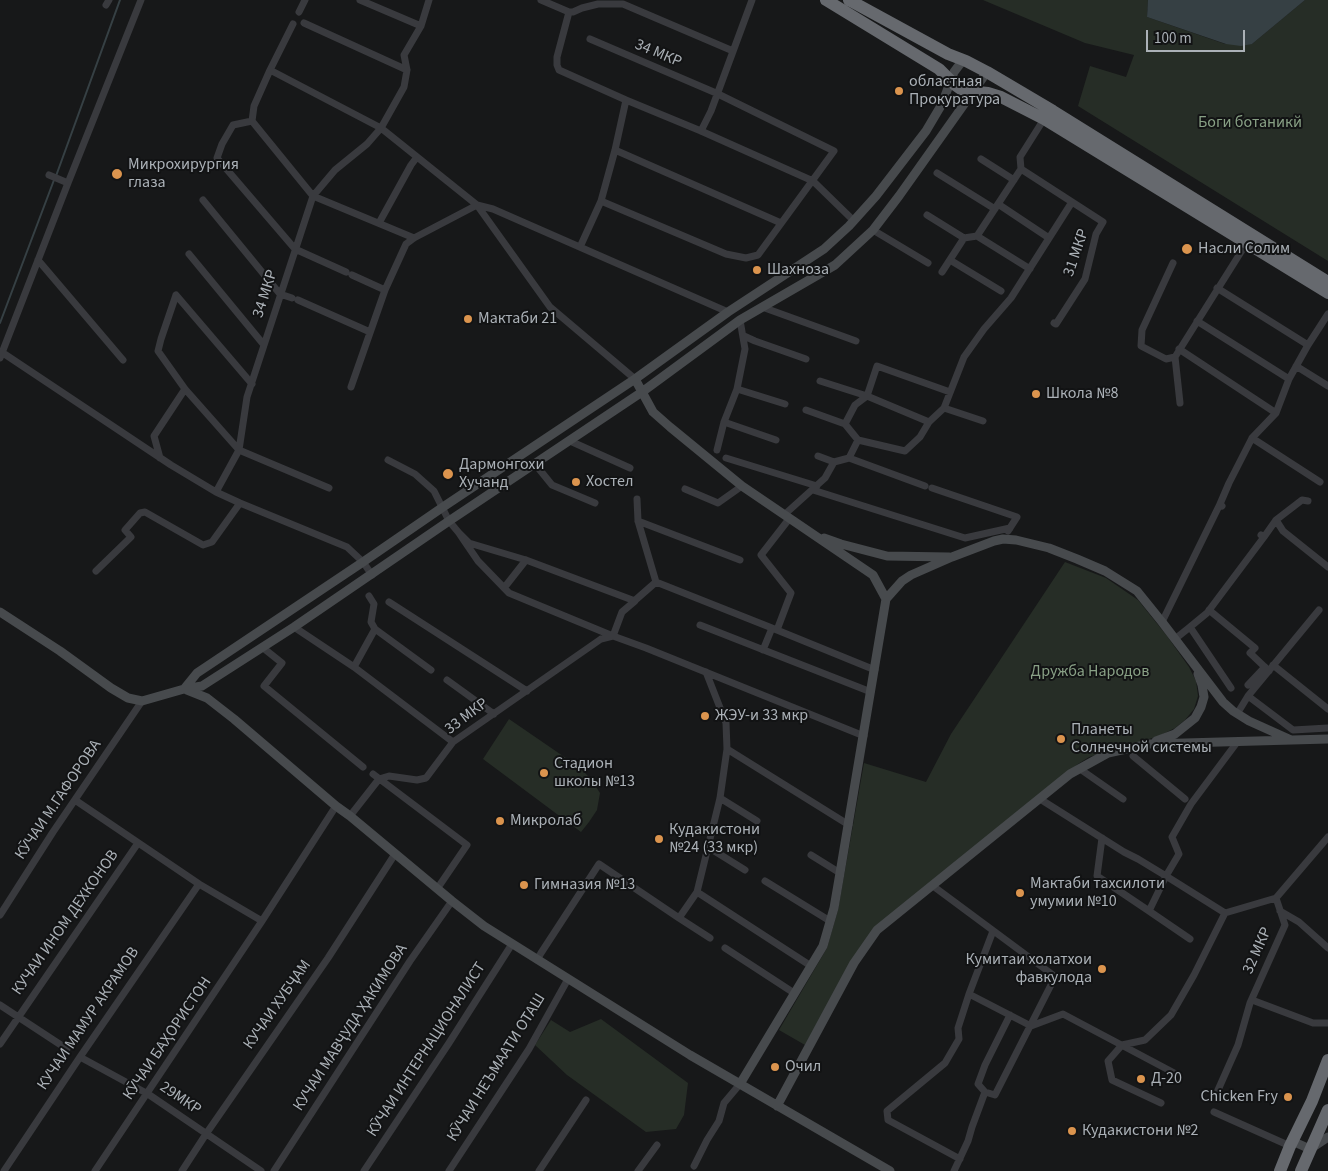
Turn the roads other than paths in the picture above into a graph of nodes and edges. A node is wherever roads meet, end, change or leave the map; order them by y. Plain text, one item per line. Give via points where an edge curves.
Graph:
1 (141, 0) edge
2 (305, 0) edge
3 (360, 0) edge
4 (429, 0) edge
5 (541, 0) edge
6 (752, 0) edge
7 (826, 0) edge
8 (849, 0) edge
9 (299, 12) dead end
10 (569, 12) junction
11 (304, 22) dead end
12 (293, 24) dead end
13 (421, 26) junction
14 (590, 40) dead end
15 (733, 51) junction
16 (964, 60) junction
17 (270, 70) junction
18 (407, 70) junction
19 (987, 72) junction
20 (951, 80) junction
21 (973, 92) junction
22 (716, 94) junction
23 (626, 100) junction
24 (1044, 119) junction
25 (252, 121) junction
26 (381, 128) junction
27 (701, 131) junction
28 (615, 150) junction
29 (417, 157) junction
30 (981, 159) dead end
31 (1021, 169) junction
32 (937, 174) dead end
33 (49, 175) dead end
34 (1014, 180) junction
35 (813, 181) junction
36 (68, 183) junction
37 (313, 196) junction
38 (203, 200) dead end
39 (601, 201) junction
40 (1072, 202) junction
41 (476, 206) junction
42 (996, 207) junction
43 (927, 215) dead end
44 (854, 221) junction
45 (379, 223) junction
46 (780, 223) junction
47 (873, 230) junction
48 (977, 236) junction
49 (414, 238) junction
50 (964, 238) junction
51 (1050, 238) junction
52 (1246, 244) junction
53 (580, 247) junction
54 (295, 249) junction
55 (189, 254) dead end
56 (38, 260) junction
57 (950, 260) junction
58 (1173, 262) dead end
59 (928, 263) dead end
60 (1030, 269) junction
61 (942, 272) dead end
62 (1328, 282) edge
63 (1217, 288) junction
64 (385, 290) junction
65 (1001, 291) dead end
66 (1328, 293) edge
67 (280, 294) junction
68 (762, 307) junction
69 (728, 312) junction
70 (1328, 314) edge
71 (740, 320) junction
72 (1196, 321) junction
73 (1055, 324) dead end
74 (370, 332) junction
75 (744, 336) junction
76 (856, 341) dead end
77 (264, 345) junction
78 (1308, 345) junction
79 (1179, 350) junction
80 (1, 356) edge
81 (1174, 356) junction
82 (806, 359) dead end
83 (123, 360) dead end
84 (1296, 366) junction
85 (635, 379) junction
86 (1289, 379) junction
87 (820, 381) dead end
88 (252, 384) junction
89 (1328, 386) edge
90 (351, 387) dead end
91 (185, 389) junction
92 (737, 389) junction
93 (642, 392) junction
94 (950, 392) junction
95 (868, 396) junction
96 (1180, 403) dead end
97 (785, 404) dead end
98 (944, 408) junction
99 (806, 410) dead end
100 (1276, 413) junction
101 (983, 421) dead end
102 (724, 422) junction
103 (929, 422) junction
104 (845, 424) junction
105 (1252, 438) junction
106 (776, 440) dead end
107 (858, 440) junction
108 (570, 441) junction
109 (239, 450) junction
110 (717, 450) dead end
111 (818, 456) dead end
112 (160, 458) junction
113 (726, 458) dead end
114 (849, 458) junction
115 (388, 460) dead end
116 (834, 462) junction
117 (535, 464) junction
118 (630, 468) dead end
119 (1320, 482) dead end
120 (742, 486) junction
121 (329, 488) dead end
122 (815, 488) junction
123 (685, 490) dead end
124 (216, 492) junction
125 (638, 498) dead end
126 (1308, 501) dead end
127 (240, 503) junction
128 (595, 503) dead end
129 (443, 507) junction
130 (787, 517) junction
131 (1276, 520) junction
132 (449, 521) junction
133 (638, 521) junction
134 (1010, 528) junction
135 (459, 533) junction
136 (1003, 539) junction
137 (952, 557) junction
138 (526, 560) junction
139 (740, 560) dead end
140 (363, 562) junction
141 (1328, 567) edge
142 (96, 571) dead end
143 (372, 575) junction
144 (656, 582) junction
145 (504, 588) junction
146 (370, 596) dead end
147 (886, 599) junction
148 (635, 601) junction
149 (389, 602) dead end
150 (1210, 610) junction
151 (1319, 610) dead end
152 (0, 612) edge
153 (1162, 622) junction
154 (700, 625) dead end
155 (294, 627) junction
156 (1190, 627) junction
157 (375, 629) junction
158 (775, 629) junction
159 (613, 636) junction
160 (1175, 639) junction
161 (262, 647) junction
162 (763, 650) junction
163 (227, 653) junction
164 (1194, 664) junction
165 (235, 665) junction
166 (354, 667) junction
167 (1269, 668) junction
168 (431, 670) dead end
169 (875, 670) junction
170 (706, 672) junction
171 (211, 680) junction
172 (447, 680) dead end
173 (1248, 685) dead end
174 (1232, 688) dead end
175 (184, 689) junction
176 (527, 691) junction
177 (871, 692) junction
178 (1248, 696) junction
179 (207, 698) junction
180 (142, 701) junction
181 (1328, 708) edge
182 (494, 714) junction
183 (1237, 714) junction
184 (1328, 728) edge
185 (864, 736) junction
186 (1289, 739) junction
187 (1328, 739) edge
188 (1238, 741) junction
189 (453, 742) junction
190 (1149, 744) junction
191 (727, 749) junction
192 (1133, 756) dead end
193 (363, 767) dead end
194 (1080, 769) junction
195 (376, 777) junction
196 (720, 798) junction
197 (1040, 799) junction
198 (1124, 799) dead end
199 (1185, 799) dead end
200 (75, 800) junction
201 (336, 806) junction
202 (350, 816) junction
203 (758, 821) dead end
204 (849, 825) junction
205 (1328, 837) edge
206 (1102, 838) junction
207 (138, 843) junction
208 (708, 847) junction
209 (395, 854) junction
210 (811, 855) dead end
211 (745, 870) dead end
212 (840, 874) junction
213 (1166, 876) junction
214 (764, 881) dead end
215 (199, 884) junction
216 (932, 886) junction
217 (437, 889) junction
218 (697, 892) junction
219 (1276, 898) junction
220 (452, 901) junction
221 (1280, 910) junction
222 (1149, 911) junction
223 (1225, 913) junction
224 (0, 916) edge
225 (679, 918) junction
226 (830, 921) junction
227 (262, 922) junction
228 (993, 931) junction
229 (710, 938) dead end
230 (1190, 939) dead end
231 (512, 944) junction
232 (725, 948) dead end
233 (1328, 948) edge
234 (537, 960) junction
235 (811, 966) junction
236 (568, 979) junction
237 (794, 993) junction
238 (969, 994) junction
239 (1252, 1000) junction
240 (0, 1005) edge
241 (1010, 1015) junction
242 (18, 1016) junction
243 (1328, 1023) edge
244 (1031, 1026) junction
245 (0, 1044) edge
246 (1122, 1045) junction
247 (67, 1049) dead end
248 (80, 1057) junction
249 (1328, 1060) edge
250 (1178, 1075) dead end
251 (1324, 1081) edge
252 (740, 1084) junction
253 (1218, 1090) dead end
254 (985, 1092) junction
255 (148, 1094) junction
256 (586, 1100) dead end
257 (1162, 1103) dead end
258 (777, 1106) junction
259 (1328, 1110) edge
260 (1214, 1112) dead end
261 (206, 1134) junction
262 (1328, 1137) edge
263 (1288, 1143) junction
264 (658, 1145) dead end
265 (1310, 1149) junction
266 (960, 1160) junction
267 (694, 1166) dead end
268 (4, 1171) edge
269 (95, 1171) edge
270 (182, 1171) edge
271 (261, 1171) edge
272 (274, 1171) edge
273 (364, 1171) edge
274 (449, 1171) edge
275 (539, 1171) edge
276 (638, 1171) edge
277 (890, 1171) edge
278 (954, 1171) edge
279 (1280, 1171) edge
280 (1300, 1171) edge

1 - 36 street
2 - 9 street
3 - 13 street
4 - 13 street
5 - 10 street
6 - 15 street
7 - 20 highway via 939,69
8 - 16 highway
10 - 15 street via 598,4 623,4
10 - 23 street via 557,57 560,70
11 - 18 street
12 - 17 street
13 - 18 street via 404,55
14 - 22 street, 34 МКР
15 - 22 street
16 - 19 highway
16 - 20 main road
17 - 25 street via 254,106
17 - 26 street
18 - 26 street via 404,87
19 - 21 main road
19 - 62 highway
20 - 21 highway via 961,89
20 - 44 main road via 926,131
21 - 24 highway via 1001,97
21 - 47 main road
22 - 27 street
22 - 35 street, 34 МКР via 834,151
23 - 27 street
23 - 28 street
24 - 31 street via 1020,157
24 - 52 highway
25 - 37 street
25 - 54 street via 233,125 217,158
26 - 29 street
26 - 37 street via 335,170
27 - 35 street
28 - 39 street
28 - 46 street
29 - 41 street
29 - 45 street
30 - 34 street
31 - 34 street
31 - 40 street, 31 МКР
32 - 42 street
33 - 36 street
34 - 42 street
35 - 44 street
35 - 46 street
36 - 56 street
37 - 45 street
37 - 54 street, 34 МКР
38 - 67 street
39 - 46 street via 726,254 746,258 758,255
39 - 53 street
40 - 51 street
40 - 73 street, 31 МКР via 1103,222 1096,234 1085,279
41 - 49 street
41 - 53 street via 493,209
41 - 85 street via 550,307
42 - 48 street
42 - 51 street
43 - 50 street
44 - 69 main road via 824,249
45 - 49 street
47 - 59 street
47 - 68 main road via 835,265
48 - 50 street
48 - 60 street
49 - 64 street via 406,244
50 - 57 street
51 - 60 street
52 - 63 street
52 - 66 highway
53 - 69 street
54 - 64 street
54 - 67 street, 34 МКР
55 - 77 street
56 - 80 street
56 - 83 street
57 - 61 street
57 - 65 street
58 - 81 street via 1142,330 1141,346 1166,359
60 - 94 street via 1012,298 964,357
63 - 72 street
63 - 78 street
64 - 74 street
67 - 74 street
67 - 77 street, 34 МКР
68 - 71 main road
68 - 76 street
69 - 85 main road
70 - 78 street
71 - 75 street
71 - 93 main road
72 - 79 street
72 - 86 street
74 - 90 street
75 - 82 street
75 - 92 street via 745,349
77 - 88 street, 34 МКР
78 - 84 street
79 - 81 street
79 - 100 street
80 - 112 street
81 - 96 street
84 - 86 street
84 - 89 street
85 - 93 main road
85 - 129 main road
86 - 100 street
87 - 95 street
88 - 91 street via 176,295 158,350
88 - 109 street, 34 МКР
91 - 109 street
91 - 112 street via 154,436
92 - 97 street
92 - 102 street
93 - 108 main road
93 - 120 main road via 653,412
94 - 95 street via 877,366
94 - 98 street
95 - 103 street
95 - 104 street via 855,405
98 - 101 street
98 - 103 street
99 - 104 street
100 - 105 street
102 - 106 street
102 - 110 street
103 - 107 street via 920,437 905,451
104 - 107 street
105 - 119 street
105 - 153 street
107 - 114 street
108 - 117 main road
108 - 118 street
109 - 121 street
109 - 124 street, 34 МКР
111 - 116 street
112 - 124 street
113 - 122 street
114 - 116 street
114 - 134 street via 1017,517
115 - 129 street via 415,474 434,491
116 - 122 street
117 - 128 street via 552,485
117 - 132 main road
120 - 123 street via 718,502
120 - 130 main road
122 - 130 street
122 - 134 street via 965,538
124 - 127 street
125 - 133 street
126 - 131 street via 1302,500
127 - 140 street via 347,547
127 - 142 street via 212,542 203,545 146,512 140,513 125,530 131,537
129 - 132 street
129 - 140 main road
130 - 137 main road via 824,538 888,556
130 - 147 main road via 873,575
130 - 158 street via 761,555 791,593
131 - 141 street via 1283,531
131 - 150 street
132 - 135 street
132 - 143 main road
133 - 139 street
133 - 144 street
134 - 136 street
135 - 138 street via 470,543
135 - 145 street via 478,561
136 - 137 main road
136 - 153 main road via 1049,548 1105,571 1137,591
137 - 147 main road via 911,575
138 - 145 street
138 - 148 street
140 - 143 street
140 - 163 main road
143 - 155 main road
144 - 148 street
144 - 158 street
145 - 159 street via 509,593
146 - 157 street via 374,604 371,622
147 - 169 main road
148 - 159 street via 622,612
149 - 176 street
150 - 156 street
150 - 167 street via 1255,648 1250,653
151 - 167 street
152 - 180 main road via 111,688 128,698
153 - 160 main road
154 - 162 street
155 - 161 main road
155 - 166 street
156 - 160 street
156 - 174 street
157 - 166 street
157 - 168 street
158 - 162 street
158 - 169 street
159 - 170 street
159 - 176 street, 33 МКР via 601,639
160 - 164 main road
161 - 165 main road
161 - 193 street via 282,664 264,686
162 - 177 street
163 - 165 main road
163 - 175 main road via 198,673
164 - 183 main road via 1223,702
164 - 190 main road via 1204,697 1195,718 1175,734
165 - 171 main road
166 - 189 street
167 - 173 street
167 - 178 street
167 - 181 street
169 - 177 main road
170 - 185 street
170 - 191 street via 726,723
171 - 175 main road via 202,686
171 - 179 main road via 207,686
172 - 182 street
175 - 179 main road
175 - 180 main road
176 - 182 street, 33 МКР
177 - 185 main road
178 - 183 street
178 - 184 street via 1293,730
179 - 201 main road
180 - 200 street, КӮЧАИ М.ГАФОРОВА
182 - 189 street, 33 МКР
183 - 186 main road
185 - 204 main road
186 - 187 main road
186 - 188 main road
188 - 190 main road
188 - 213 street via 1172,837 1179,854
189 - 195 street, 33 МКР via 426,778
190 - 194 main road via 1108,753
191 - 196 street
191 - 204 street
192 - 199 street
194 - 197 main road
194 - 198 street
195 - 202 street
195 - 217 street via 467,845
196 - 203 street
196 - 208 street
197 - 206 street
197 - 216 main road
200 - 207 street
200 - 224 street, КӮЧАИ М.ГАФОРОВА
201 - 202 main road
201 - 227 street, КӮЧАИ БАҲОРИСТОН
202 - 209 main road
204 - 212 main road
205 - 219 street
206 - 213 street
206 - 222 street via 1098,876
207 - 215 street
207 - 242 street, КУЧАИ ИНОМ ДЕХКОНОВ
208 - 211 street
208 - 218 street
209 - 217 main road
209 - 261 street, КУЧАИ ХУБҶАМ via 328,958
210 - 212 street
212 - 226 main road
213 - 222 street
213 - 223 street
214 - 226 street
215 - 227 street
215 - 248 street, КУЧАИ МАМУР АКРАМОВ
216 - 228 street
216 - 258 main road via 878,930 854,963
217 - 220 main road
218 - 225 street
218 - 235 street
219 - 221 street, 32 МКР
219 - 223 street
220 - 231 main road
220 - 272 street, КУЧАИ МАВҶУДА ҲАКИМОВА
221 - 233 street via 1300,922
221 - 239 street, 32 МКР via 1285,925
222 - 230 street
223 - 246 street via 1171,1015 1145,1040
225 - 229 street
225 - 234 street via 599,864
226 - 235 main road via 823,946
227 - 255 street, КӮЧАИ БАҲОРИСТОН
228 - 238 street
228 - 244 street via 1053,975 1054,979
231 - 234 main road
231 - 273 street, КӮЧАИ ИНТЕРНАЦИОНАЛИСТ
232 - 237 street
234 - 236 main road
235 - 237 main road
236 - 252 main road
236 - 274 street, КӮЧАИ НЕЪМААТИ ОТАШ via 529,1049
237 - 252 main road
238 - 241 street
238 - 266 street via 958,1028 959,1039 945,1062 887,1111 888,1120
239 - 243 street via 1313,1023
239 - 253 street, 32 МКР via 1238,1045
240 - 242 street
241 - 244 street
241 - 254 street via 978,1084
242 - 245 street, КУЧАИ ИНОМ ДЕХКОНОВ
242 - 247 street
244 - 246 street via 1063,1014
244 - 254 street via 995,1095
246 - 250 street
246 - 257 street via 1108,1061 1112,1080
248 - 255 street, 29МКР
248 - 268 street, КУЧАИ МАМУР АКРАМОВ
249 - 251 highway
251 - 263 highway
252 - 258 main road
252 - 267 street via 724,1102 719,1121
254 - 266 street
255 - 261 street, 29МКР
255 - 269 street, КӮЧАИ БАҲОРИСТОН
256 - 275 street
258 - 277 main road
259 - 265 highway
260 - 263 street
261 - 270 street, КУЧАИ ХУБҶАМ
261 - 271 street, 29МКР
262 - 265 main road
263 - 265 main road
263 - 279 highway
264 - 276 street
265 - 280 highway
266 - 278 street

